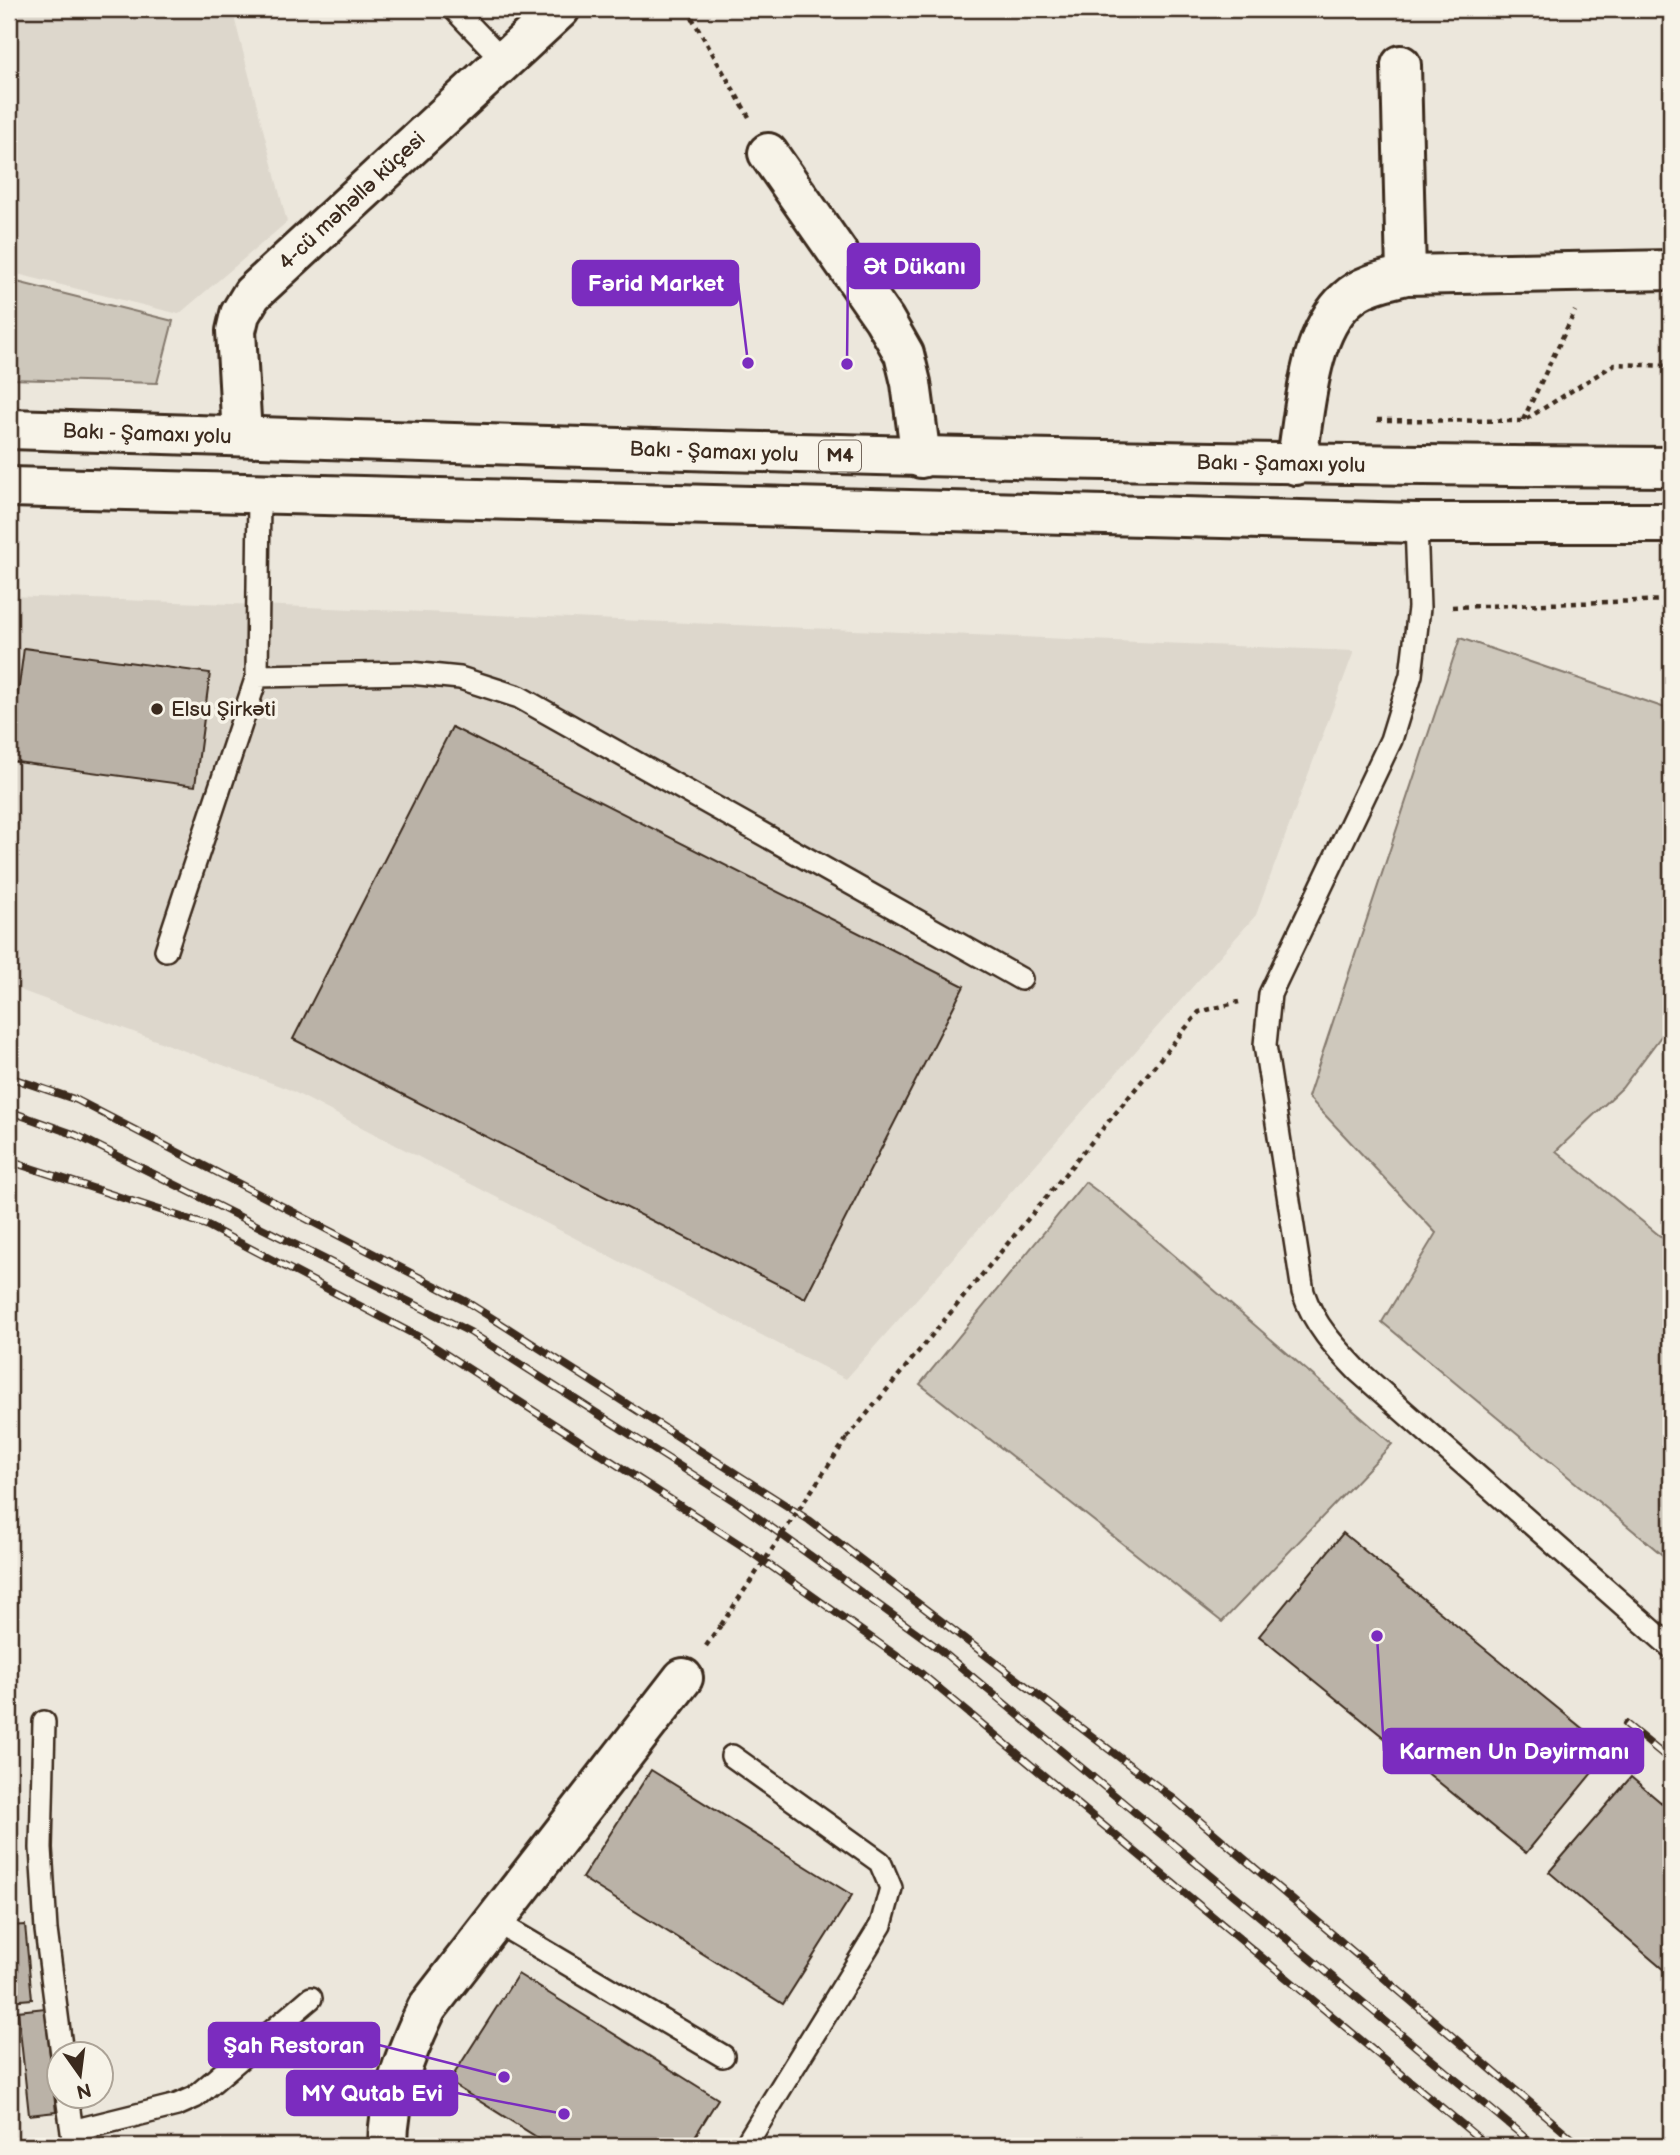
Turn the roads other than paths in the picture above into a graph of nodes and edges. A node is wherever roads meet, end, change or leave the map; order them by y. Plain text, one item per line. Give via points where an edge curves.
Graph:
1 (454, 9) edge
2 (560, 9) edge
3 (504, 61) junction
4 (1401, 65) dead end
5 (768, 153) road end
6 (1671, 270) edge
7 (1406, 275) junction
8 (9, 429) edge
9 (242, 436) junction
10 (921, 458) junction
11 (1296, 465) junction
12 (1671, 467) edge
13 (9, 487) edge
14 (259, 496) junction
15 (1416, 523) junction
16 (1671, 523) edge
17 (257, 676) junction
18 (166, 950) dead end
19 (1021, 979) dead end
20 (1671, 1647) edge
21 (683, 1678) dead end
22 (44, 1722) dead end
23 (732, 1756) dead end
24 (493, 1920) junction
25 (311, 1998) dead end
26 (60, 2039) edge
27 (723, 2056) dead end
28 (69, 2110) edge
29 (73, 2139) edge
30 (388, 2146) edge
31 (745, 2146) edge

1 - 3 lane
2 - 3 main road, 4-cü məhəllə küçesi
3 - 9 main road, 4-cü məhəllə küçesi via 252,294 236,331
4 - 7 main road
5 - 10 main road via 904,354
6 - 7 main road
7 - 11 main road via 1370,285 1347,299 1326,326 1312,366
8 - 9 main road, Bakı - Şamaxı yolu / M4
9 - 10 main road, Bakı - Şamaxı yolu / M4
10 - 11 main road, Bakı - Şamaxı yolu / M4
11 - 12 main road, Bakı - Şamaxı yolu / M4
13 - 14 main road
14 - 15 main road
14 - 17 lane
15 - 16 main road
15 - 20 lane via 1419,608 1411,675 1391,740 1270,994 1265,1045 1303,1292 1327,1339 1358,1371
17 - 18 lane
17 - 19 lane via 410,673 460,678 519,697
21 - 24 main road
22 - 26 lane via 41,1848
23 - 31 lane via 880,1862 891,1888 881,1925
24 - 27 lane
24 - 30 main road via 427,2008 410,2044 388,2122
25 - 29 lane via 195,2097
28 - 29 lane

